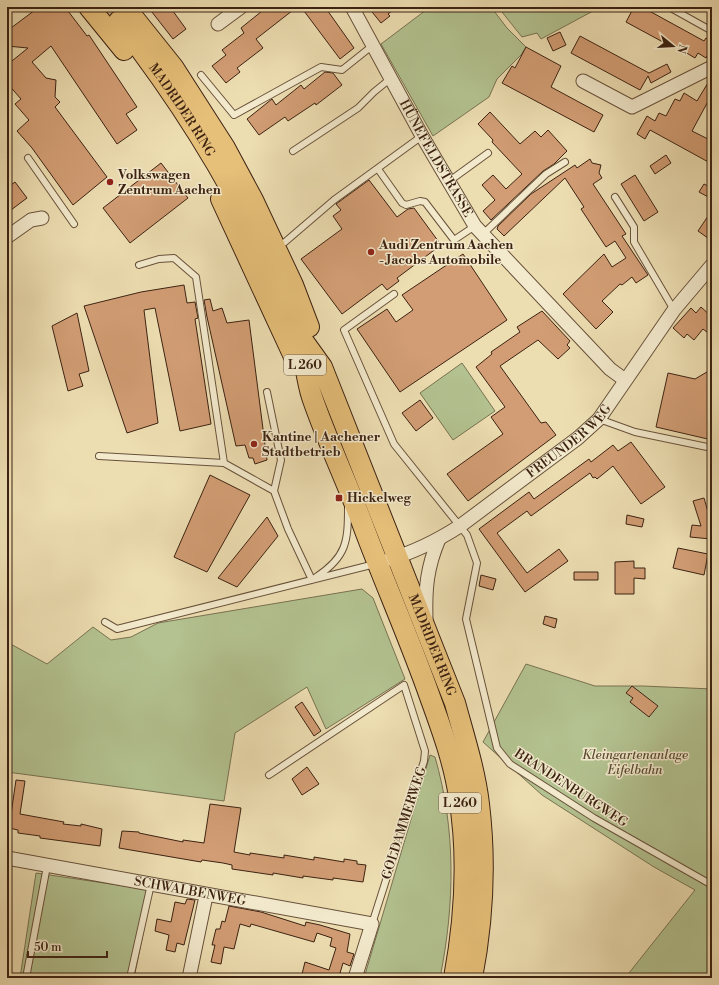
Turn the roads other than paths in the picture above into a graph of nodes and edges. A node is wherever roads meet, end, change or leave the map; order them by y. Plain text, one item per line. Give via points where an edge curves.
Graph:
1 (88, 7) edge
2 (241, 7) edge
3 (352, 7) edge
4 (669, 7) edge
5 (122, 14) edge
6 (218, 24) dead end
7 (712, 31) edge
8 (372, 46) junction
9 (712, 67) edge
10 (201, 75) dead end
11 (390, 79) junction
12 (583, 82) dead end
13 (422, 136) junction
14 (293, 151) dead end
15 (488, 153) dead end
16 (28, 158) dead end
17 (565, 162) dead end
18 (378, 168) junction
19 (448, 182) junction
20 (615, 197) dead end
21 (42, 218) dead end
22 (74, 224) dead end
23 (479, 230) junction
24 (7, 238) edge
25 (275, 246) junction
26 (139, 265) dead end
27 (712, 265) edge
28 (394, 294) dead end
29 (674, 310) junction
30 (298, 333) junction
31 (322, 368) junction
32 (625, 380) junction
33 (268, 392) dead end
34 (312, 396) junction
35 (599, 419) junction
36 (712, 448) edge
37 (99, 456) dead end
38 (224, 463) junction
39 (348, 487) junction
40 (274, 491) junction
41 (460, 526) junction
42 (439, 539) junction
43 (398, 557) junction
44 (379, 563) junction
45 (312, 580) junction
46 (105, 622) dead end
47 (426, 627) junction
48 (269, 775) dead end
49 (7, 858) edge
50 (47, 866) junction
51 (151, 884) junction
52 (712, 885) edge
53 (206, 896) junction
54 (372, 924) junction
55 (26, 978) edge
56 (130, 978) edge
57 (189, 978) edge
58 (355, 978) edge
59 (454, 978) edge
60 (472, 978) edge

1 - 34 main road via 118,41 162,102 218,194
2 - 6 street
3 - 8 street, HÜNEFELDSTRASSE
4 - 7 lane
5 - 25 main road via 173,67 207,118 254,200
5 - 30 main road, MADRIDER RING / L 260 via 227,183 262,251
8 - 10 lane via 342,70 321,67 234,116
8 - 11 street, HÜNEFELDSTRASSE
9 - 12 street via 632,107
11 - 13 street, HÜNEFELDSTRASSE
11 - 14 lane via 368,96 358,108
13 - 18 lane
13 - 19 street, HÜNEFELDSTRASSE
15 - 19 lane
16 - 22 lane
17 - 23 lane via 546,174
18 - 23 lane via 402,203 406,205 425,202 454,240
18 - 25 lane via 334,200 285,242
19 - 23 street, HÜNEFELDSTRASSE
20 - 29 lane via 634,227 634,242
21 - 24 street via 31,220
23 - 32 street, HÜNEFELDSTRASSE via 610,369
25 - 31 main road via 293,285
26 - 38 lane via 158,259 174,258 196,278
27 - 29 street, FREUNDER WEG
28 - 41 lane via 344,330 394,444
29 - 32 street, FREUNDER WEG
30 - 31 main road, MADRIDER RING / L 260
30 - 34 main road, MADRIDER RING / L 260
31 - 43 main road, MADRIDER RING / L 260
32 - 35 street, FREUNDER WEG
33 - 40 lane via 281,460
34 - 39 main road, MADRIDER RING / L 260
35 - 36 lane via 635,432
35 - 41 street, FREUNDER WEG via 578,438
37 - 38 lane
38 - 40 lane
39 - 44 main road, MADRIDER RING / L 260
39 - 45 lane via 348,518 340,558
40 - 45 lane via 288,529
41 - 42 street, FREUNDER WEG
41 - 52 lane, BRANDENBURGWEG via 467,535 477,563 466,619 497,748 510,764 594,818
42 - 43 street, FREUNDER WEG
42 - 47 street via 427,576
43 - 44 street, FREUNDER WEG
43 - 47 main road, MADRIDER RING / L 260
44 - 45 lane
44 - 59 main road, MADRIDER RING / L 260 via 448,748 459,796 466,877
45 - 46 lane via 117,629
47 - 60 main road, MADRIDER RING / L 260 via 455,703 467,744 479,803 483,886 480,928
48 - 54 lane, GOLDAMMERWEG via 404,685 425,751 424,761
49 - 50 street, SCHWALBENWEG
50 - 51 street, SCHWALBENWEG
50 - 55 lane
51 - 53 street, SCHWALBENWEG
51 - 56 lane
53 - 54 street, SCHWALBENWEG
53 - 57 street
54 - 58 street, GOLDAMMERWEG

